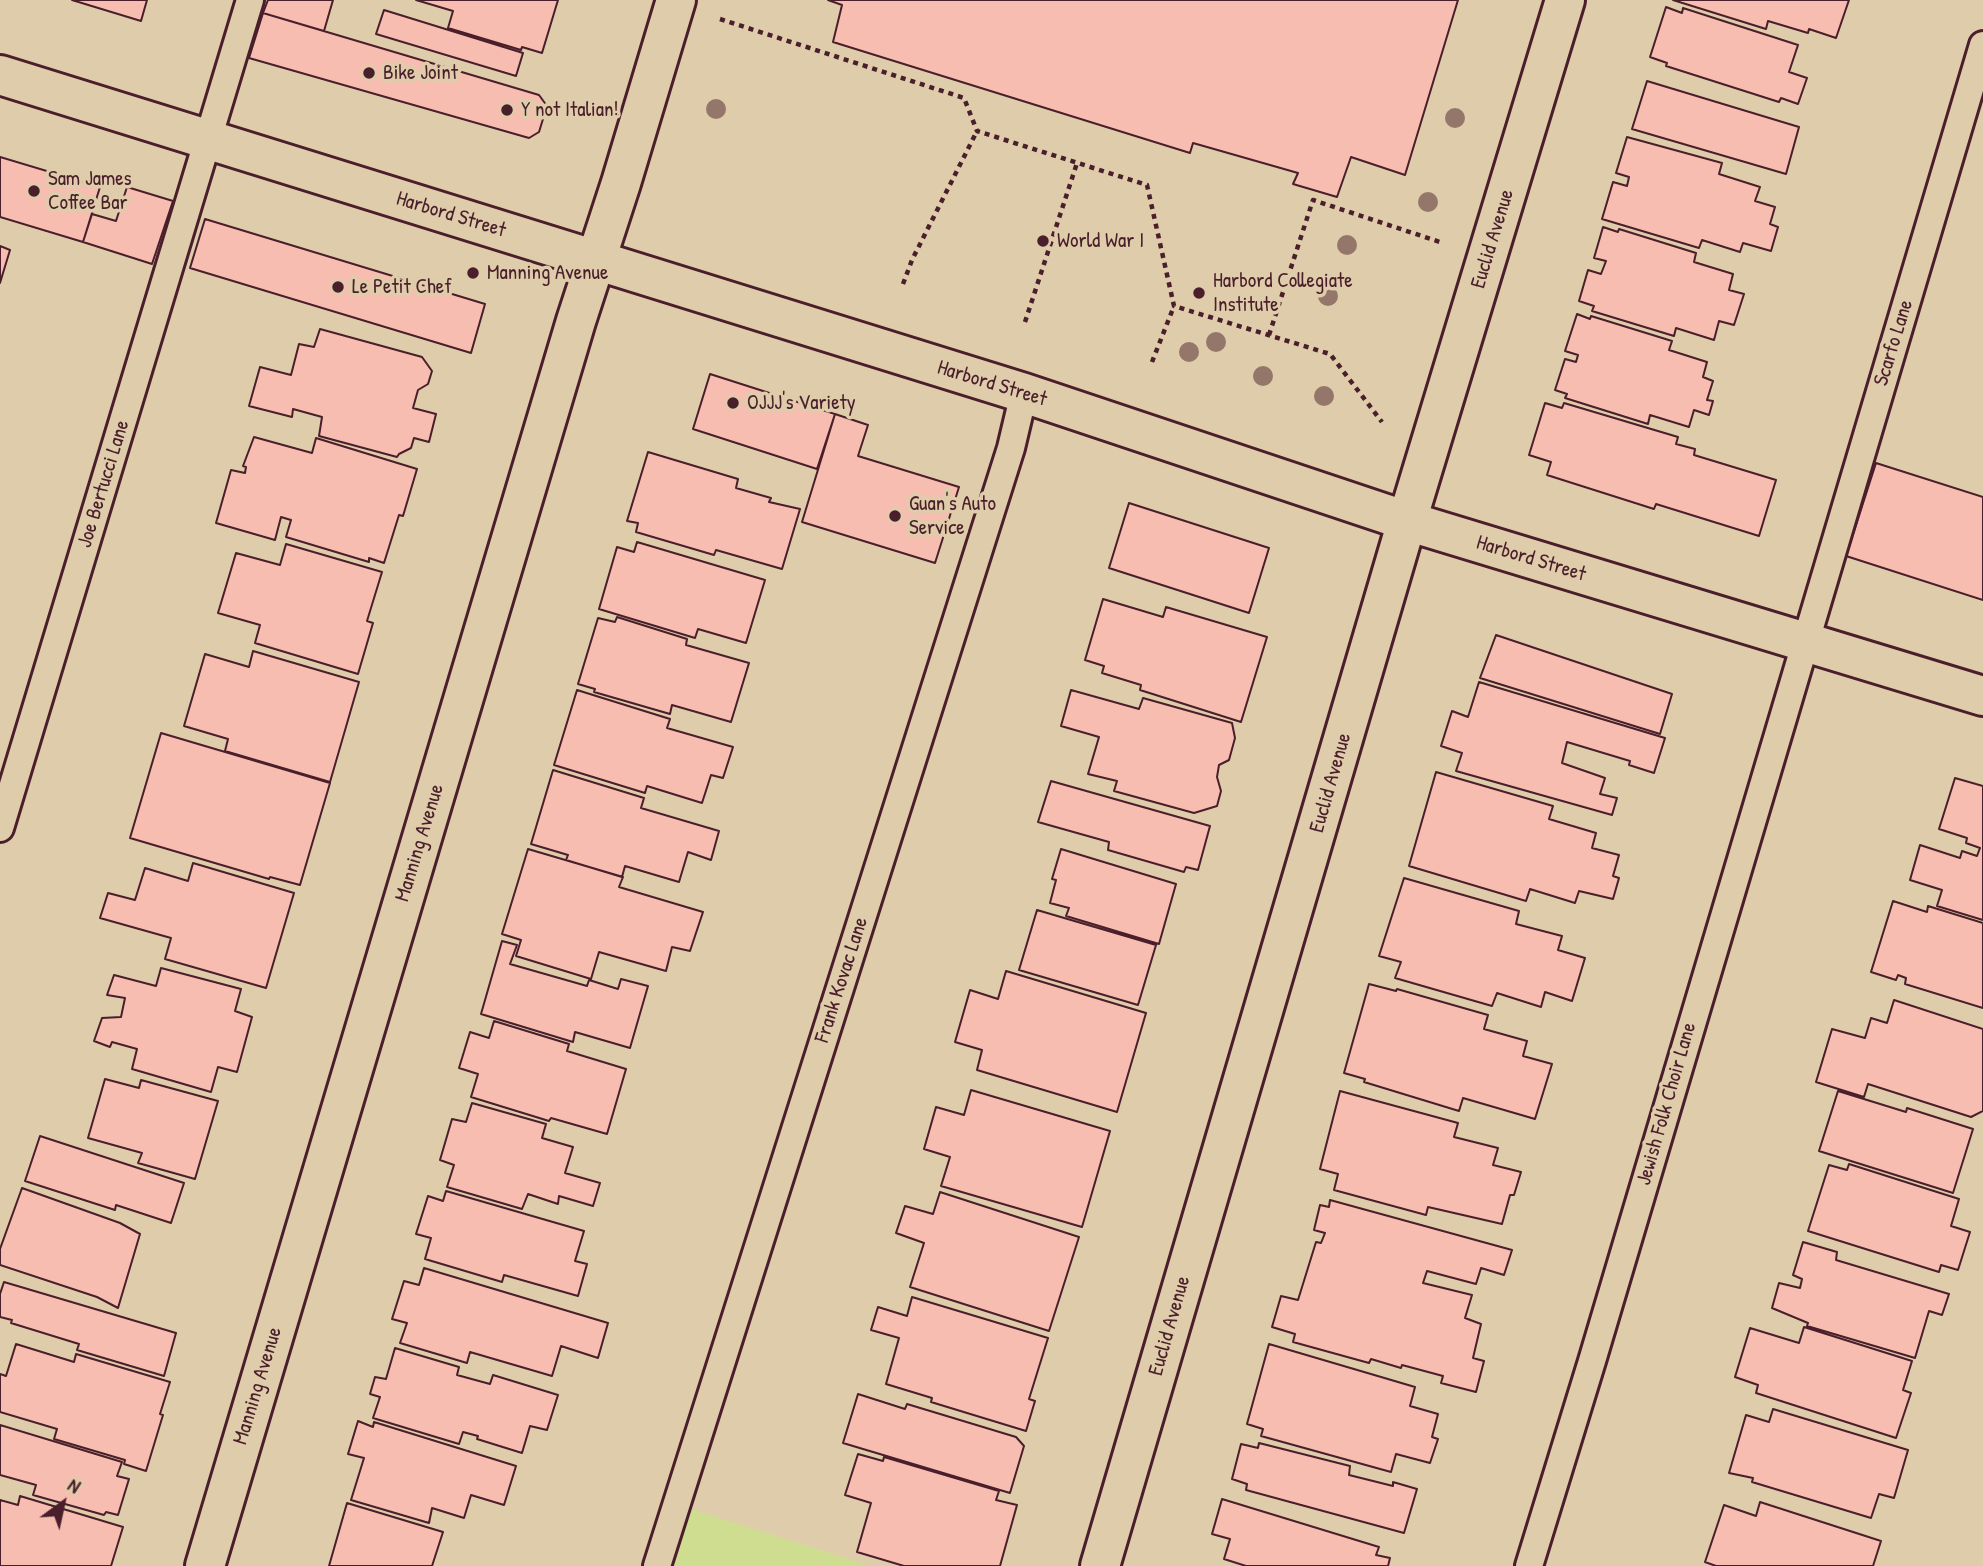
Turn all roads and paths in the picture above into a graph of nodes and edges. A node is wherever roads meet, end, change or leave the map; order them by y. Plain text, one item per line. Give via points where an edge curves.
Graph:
1 (250, 0) edge
2 (676, 0) edge
3 (1565, 0) edge
4 (715, 18) dead end
5 (1983, 45) edge
6 (0, 75) edge
7 (977, 131) junction
8 (208, 140) junction
9 (1077, 163) junction
10 (1453, 246) dead end
11 (595, 260) junction
12 (903, 284) dead end
13 (1174, 306) junction
14 (1025, 322) dead end
15 (1269, 335) junction
16 (1152, 362) dead end
17 (1024, 393) junction
18 (1382, 422) dead end
19 (1407, 521) junction
20 (1805, 642) junction
21 (1983, 696) edge
22 (0, 828) edge
23 (205, 1566) edge
24 (657, 1566) edge
25 (1100, 1566) edge
26 (1529, 1566) edge

1 - 8 lane, Joe Bertucci Lane
2 - 11 street, Manning Avenue
3 - 19 street, Euclid Avenue
4 - 7 path via 964,98
5 - 20 lane, Scarfo Lane
6 - 8 street, Harbord Street
7 - 9 path
7 - 12 path
8 - 11 street, Harbord Street
8 - 22 lane, Joe Bertucci Lane
9 - 13 path via 1147,185
9 - 14 path
10 - 15 path via 1313,200
11 - 17 street, Harbord Street
11 - 23 street, Manning Avenue
13 - 15 path
13 - 16 path
15 - 18 path via 1330,355
17 - 19 street, Harbord Street
17 - 24 lane, Frank Kovac Lane via 1011,447
19 - 20 street, Harbord Street
19 - 25 street, Euclid Avenue
20 - 21 street, Harbord Street
20 - 26 lane, Jewish Folk Choir Lane

